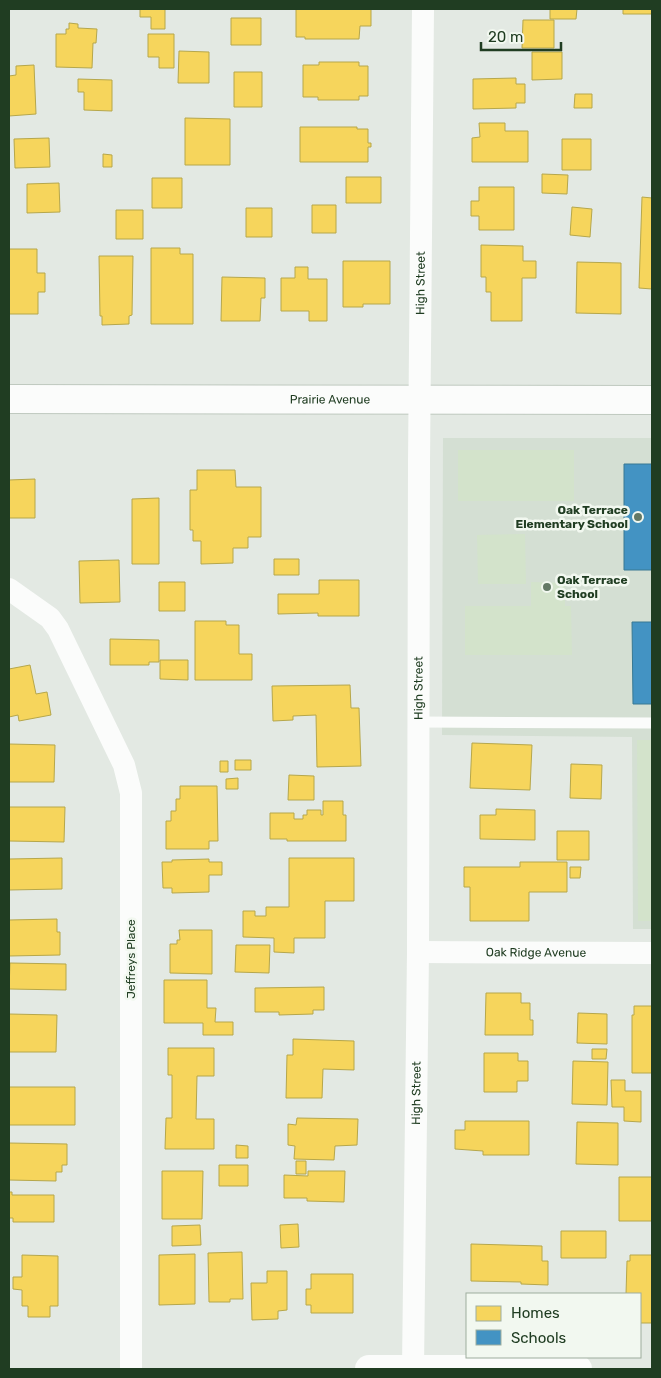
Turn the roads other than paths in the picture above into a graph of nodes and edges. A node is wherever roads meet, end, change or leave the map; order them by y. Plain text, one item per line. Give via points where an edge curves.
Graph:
1 (423, 9) edge
2 (9, 399) edge
3 (420, 400) junction
4 (652, 400) edge
5 (9, 589) edge
6 (419, 722) junction
7 (652, 723) edge
8 (418, 952) junction
9 (652, 952) edge
10 (414, 1368) edge
11 (131, 1369) edge
12 (369, 1369) edge
13 (578, 1369) edge

1 - 3 street, High Street
2 - 3 main road, Prairie Avenue
3 - 4 main road, Prairie Avenue
3 - 6 street, High Street
5 - 11 street, Jeffreys Place via 50,618 58,629 124,764 131,793
6 - 7 lane
6 - 8 street, High Street
8 - 9 street, Oak Ridge Avenue
8 - 10 street, High Street
10 - 12 main road
10 - 13 main road

